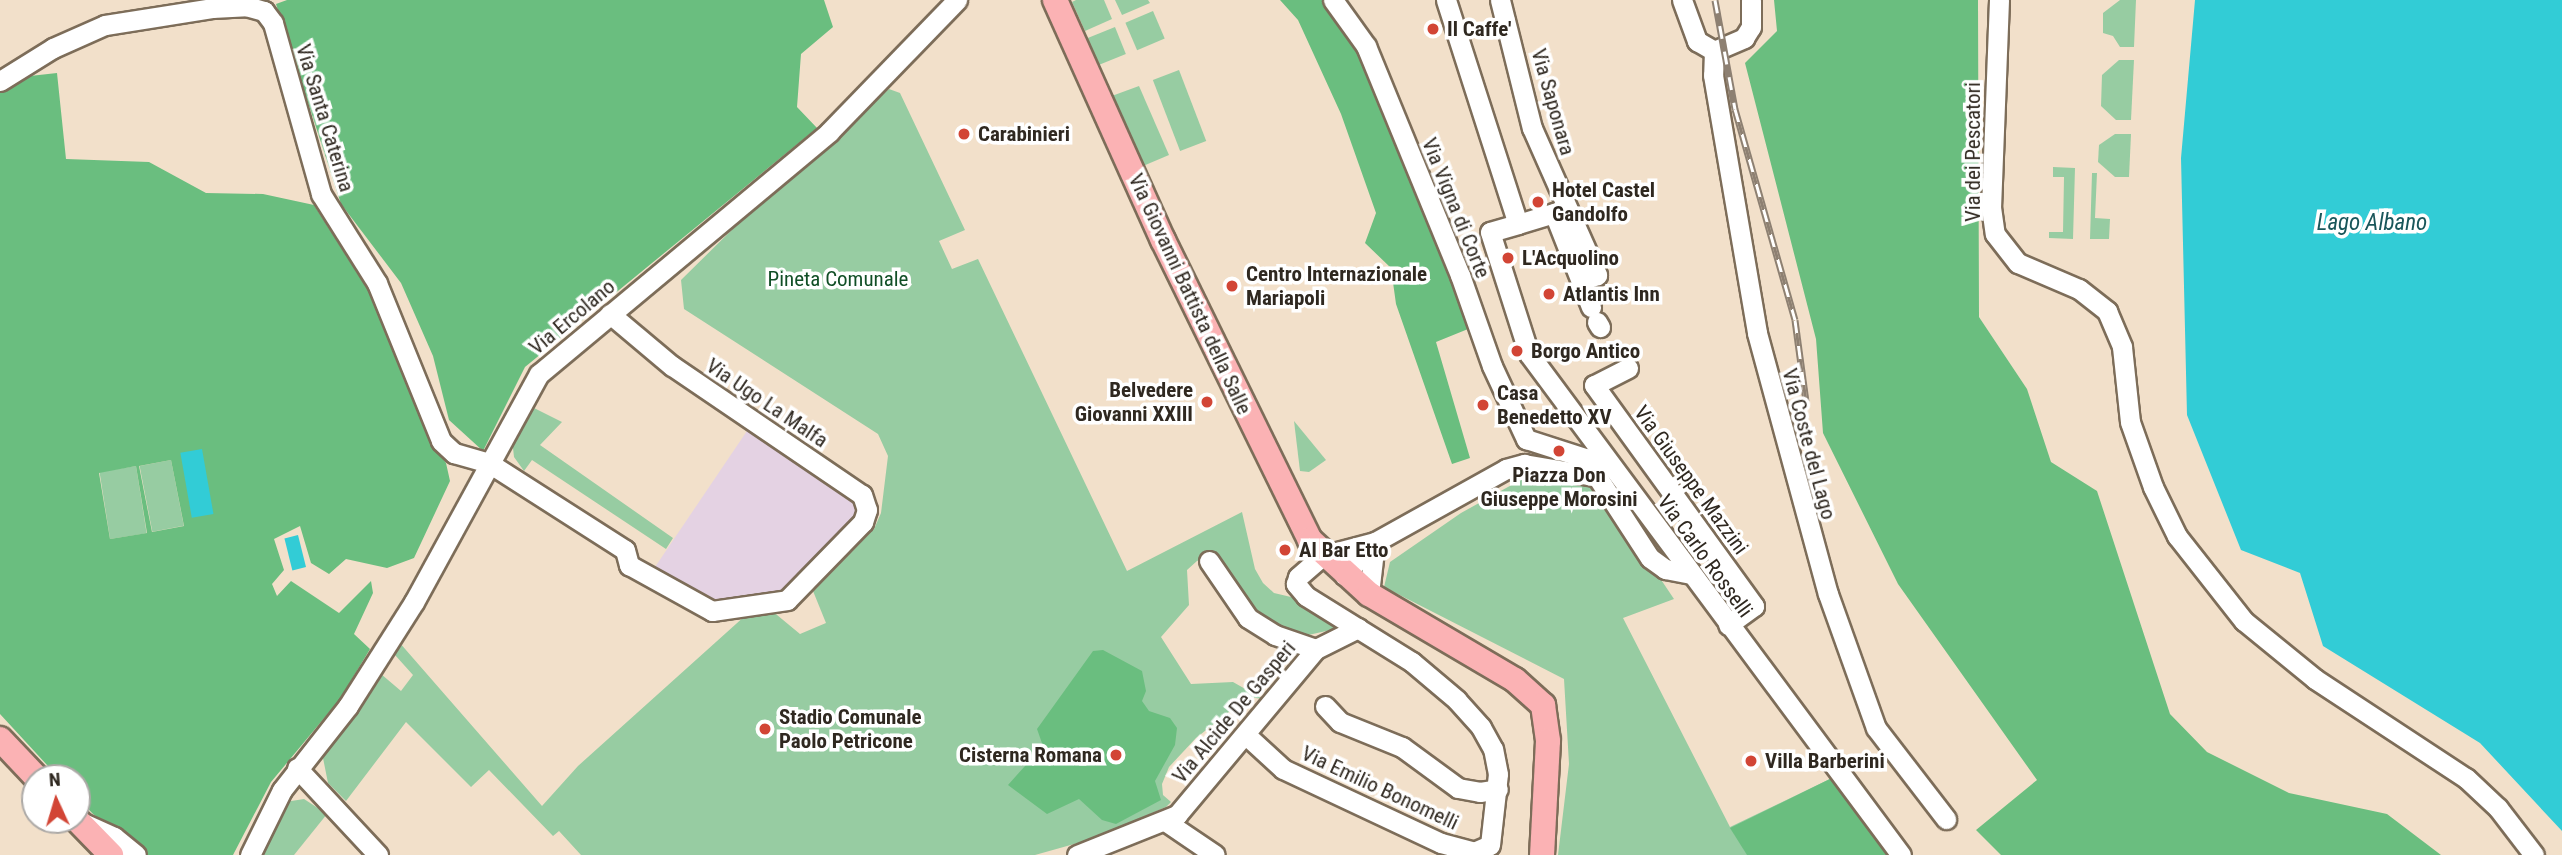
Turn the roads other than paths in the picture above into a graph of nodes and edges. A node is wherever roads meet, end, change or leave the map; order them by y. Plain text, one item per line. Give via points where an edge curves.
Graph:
1 (957, 0) edge
2 (1055, 0) edge
3 (1333, 0) edge
4 (1446, 0) edge
5 (1500, 0) edge
6 (1682, 0) edge
7 (1751, 0) edge
8 (1999, 0) edge
9 (1714, 51) junction
10 (0, 81) edge
11 (1518, 224) junction
12 (1581, 281) junction
13 (610, 314) junction
14 (1596, 319) dead end
15 (1628, 368) dead end
16 (489, 463) junction
17 (1599, 477) junction
18 (1375, 542) junction
19 (1322, 556) junction
20 (1209, 561) dead end
21 (1690, 574) junction
22 (1344, 575) junction
23 (1369, 594) junction
24 (1728, 625) junction
25 (1358, 628) junction
26 (1316, 649) junction
27 (1325, 706) dead end
28 (1246, 735) junction
29 (0, 739) edge
30 (24, 764) edge
31 (298, 768) junction
32 (1498, 789) junction
33 (1946, 819) dead end
34 (1165, 821) junction
35 (91, 826) edge
36 (91, 834) edge
37 (111, 855) edge
38 (136, 855) edge
39 (250, 855) edge
40 (378, 855) edge
41 (1077, 855) edge
42 (1215, 855) edge
43 (1542, 855) edge
44 (1901, 855) edge
45 (2534, 855) edge

1 - 13 street, Via Ercolano via 829,132
2 - 19 main road, Via Giovanni Battista della Salle via 1278,481
3 - 17 street, Via Vigna di Corte via 1366,46 1460,275 1492,366 1527,439 1585,458
4 - 11 street
5 - 12 street, Via Saponara via 1532,128 1597,275
6 - 9 street via 1696,41
7 - 9 street via 1751,27 1744,38
8 - 45 street, Via dei Pescatori via 1991,207 1995,234 2018,263 2079,289 2107,312 2122,347 2126,406 2167,516 2218,592 2304,672 2466,778 2498,808
9 - 33 street, Via Coste del Lago via 1713,75 1757,333 1828,594 1876,728
10 - 16 street, Via Santa Caterina via 53,48 105,25 212,8 246,6 264,11 273,23 321,194 377,283 435,430 454,453
11 - 12 street via 1554,213
11 - 21 street, Via Carlo Rosselli via 1490,232 1528,351
12 - 14 street
13 - 16 street, Via Ercolano via 540,374
13 - 16 street, Via Ugo La Malfa via 672,366 858,492 866,515 787,600 712,611 629,565 625,551
15 - 24 street, Via Giuseppe Mazzini via 1594,385 1754,606
16 - 31 street, Via Ercolano via 370,671
17 - 18 street via 1524,464 1471,486
17 - 21 street via 1650,558 1665,569
18 - 19 street
18 - 22 street
18 - 23 street
19 - 22 main road, Via Giovanni Battista della Salle
19 - 25 street via 1297,577 1298,588
20 - 26 street via 1248,618 1275,635
21 - 24 street, Via Carlo Rosselli
22 - 23 main road, Via Giovanni Battista della Salle
23 - 43 main road, Via Giovanni Battista della Salle via 1516,680 1540,700 1548,734
24 - 44 street, Via Carlo Rosselli
25 - 26 street, Via Alcide De Gasperi
25 - 32 street, Via Emilio Bonomelli via 1402,655 1469,713 1493,749
26 - 28 street, Via Alcide De Gasperi
27 - 32 street, Via Emilio Bonomelli via 1340,722 1402,747 1458,788
28 - 32 street, Via Emilio Bonomelli via 1292,774 1462,850 1479,852 1490,845
28 - 34 street, Via Alcide De Gasperi via 1182,810
29 - 30 main road
31 - 39 street, Via Ercolano via 273,806
31 - 40 street
34 - 41 street, Via Alcide De Gasperi
34 - 42 street
35 - 38 street
36 - 37 main road

